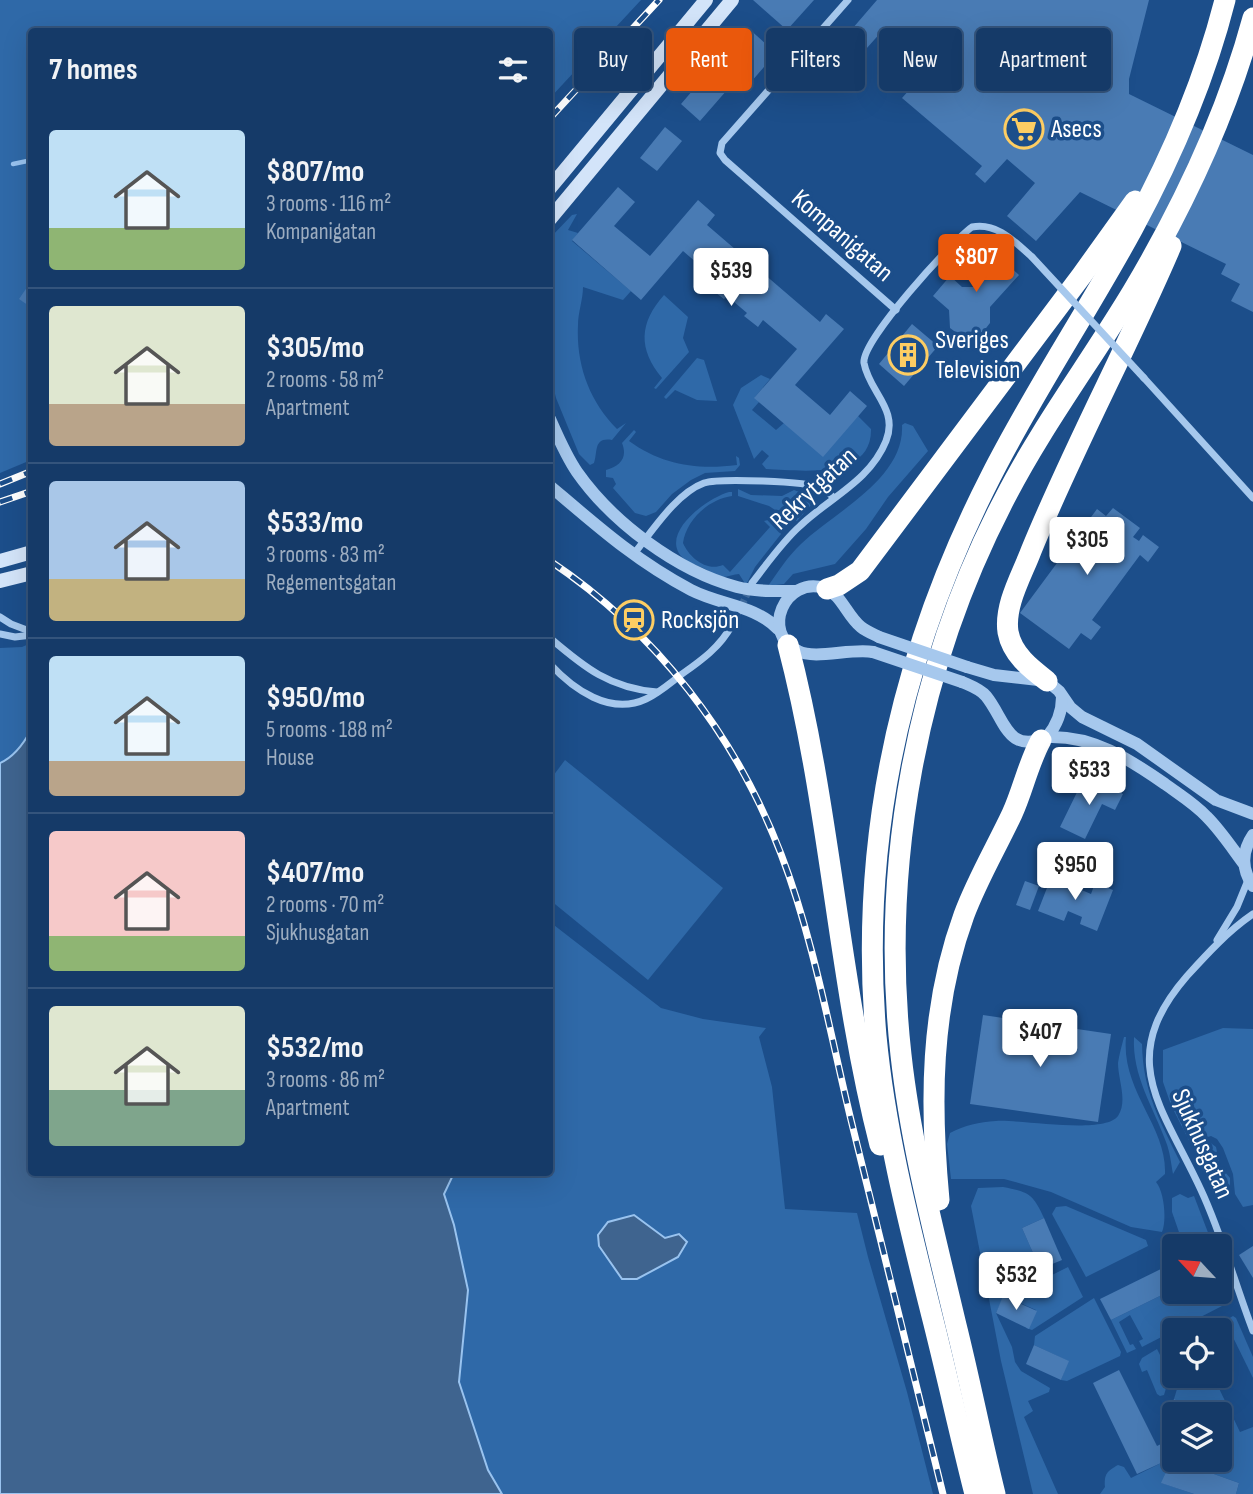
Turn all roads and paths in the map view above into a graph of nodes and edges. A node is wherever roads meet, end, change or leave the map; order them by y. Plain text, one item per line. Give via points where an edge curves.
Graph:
1 (706, 0) edge
2 (732, 0) edge
3 (848, 0) edge
4 (1226, 0) edge
5 (1253, 18) edge
6 (1209, 144) junction
7 (1167, 157) junction
8 (553, 184) edge
9 (553, 215) edge
10 (896, 310) junction
11 (553, 425) edge
12 (553, 489) edge
13 (834, 498) junction
14 (1253, 498) edge
15 (645, 541) junction
16 (28, 553) edge
17 (633, 556) junction
18 (0, 561) edge
19 (28, 574) edge
20 (0, 581) edge
21 (752, 583) tunnel mouth
22 (827, 589) junction
23 (796, 591) junction
24 (0, 617) edge
25 (732, 625) tunnel mouth
26 (28, 632) edge
27 (0, 634) edge
28 (28, 635) edge
29 (783, 637) junction
30 (553, 641) edge
31 (553, 667) edge
32 (1047, 681) junction
33 (658, 692) junction
34 (1062, 697) junction
35 (1044, 738) junction
36 (1253, 814) edge
37 (1253, 835) edge
38 (1244, 864) junction
39 (1251, 882) edge
40 (1253, 914) edge
41 (1213, 948) junction
42 (911, 1235) junction
43 (950, 1300) junction
44 (1253, 1331) edge
45 (975, 1494) edge
46 (995, 1494) edge

1 - 8 main road
2 - 9 main road
3 - 10 street, Kompanigatan via 722,143 720,153
4 - 7 highway via 1204,73
5 - 6 highway via 1234,84
6 - 32 highway via 1153,288 1049,508 1012,601 1011,642 1023,661
6 - 43 highway via 1132,292 1004,500 960,598 922,721 901,848 897,1007 914,1138
7 - 22 highway via 866,563 849,579
7 - 42 highway via 1135,224 1007,446 959,540 932,607 901,708 877,841 873,961 880,1071
10 - 13 street, Rekrytgatan via 864,355 889,412 887,439 872,467
10 - 14 street, Kompanigatan, bridge via 972,227 993,228 1032,257
11 - 15 street via 578,472
12 - 17 street
13 - 15 street via 821,488 804,484 705,482 675,505
13 - 21 street, Rekrytgatan via 797,528
15 - 17 street
15 - 23 street via 729,585
16 - 18 main road
17 - 29 street via 695,593 764,616
19 - 20 main road
22 - 23 street via 815,586
22 - 32 street, bridge via 860,626 879,638 994,675
23 - 29 street via 780,609
24 - 26 street
25 - 33 street via 712,652
27 - 28 street
29 - 35 street, bridge via 797,651 814,655 873,652 962,682 987,697 1014,738 1032,742
29 - 42 highway via 805,713 870,1105
30 - 33 street via 611,682
31 - 33 street via 593,698 628,703
32 - 34 street
34 - 35 street via 1059,718
34 - 36 street via 1082,717 1138,744 1216,800
35 - 38 street via 1083,740 1136,764 1202,812
35 - 43 highway via 963,918 939,1011 934,1119
37 - 38 street
38 - 39 street
39 - 41 street, Sjukhusgatan
40 - 41 street, Sjukhusgatan
41 - 44 street, Sjukhusgatan via 1159,1014 1149,1061 1158,1104 1210,1210
42 - 45 highway
43 - 46 highway

